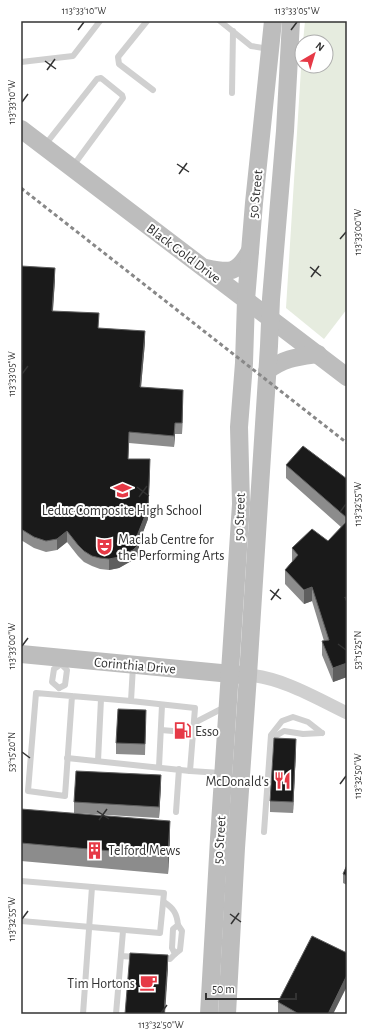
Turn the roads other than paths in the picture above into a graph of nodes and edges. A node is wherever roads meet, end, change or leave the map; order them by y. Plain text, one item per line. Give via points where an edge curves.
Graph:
1 (100, 21) edge
2 (147, 21) edge
3 (220, 21) edge
4 (273, 21) edge
5 (291, 21) edge
6 (233, 32) junction
7 (270, 49) junction
8 (21, 62) edge
9 (153, 90) dead end
10 (232, 93) dead end
11 (21, 129) edge
12 (44, 147) junction
13 (72, 168) junction
14 (250, 251) junction
15 (206, 268) junction
16 (246, 300) junction
17 (270, 317) junction
18 (318, 354) junction
19 (267, 371) junction
20 (347, 376) edge
21 (21, 654) edge
22 (61, 661) junction
23 (133, 664) junction
24 (230, 673) junction
25 (248, 676) junction
26 (59, 692) junction
27 (72, 696) junction
28 (101, 699) junction
29 (131, 701) junction
30 (162, 705) junction
31 (228, 705) junction
32 (347, 713) edge
33 (194, 723) junction
34 (161, 730) junction
35 (173, 731) dead end
36 (271, 742) junction
37 (67, 758) junction
38 (98, 761) junction
39 (159, 767) junction
40 (179, 770) junction
41 (190, 771) junction
42 (223, 773) junction
43 (176, 812) dead end
44 (264, 832) dead end
45 (21, 881) edge
46 (92, 887) junction
47 (164, 902) junction
48 (21, 921) edge
49 (88, 927) junction
50 (123, 931) junction
51 (121, 956) junction
52 (143, 957) edge
53 (150, 957) edge
54 (83, 1014) edge
55 (116, 1014) edge
56 (209, 1014) edge
57 (227, 1014) edge

1 - 8 lane via 73,56
2 - 9 lane via 118,57 119,64
3 - 6 lane
4 - 7 main road, 50 Street
5 - 17 main road, 50 Street
6 - 7 lane via 251,46
6 - 10 lane
7 - 14 main road, 50 Street
11 - 12 main road, Black Gold Drive
12 - 13 main road, Black Gold Drive
12 - 13 lane via 97,79 101,78 123,98
13 - 15 main road, Black Gold Drive
14 - 15 main road via 242,264 234,269 225,272
14 - 16 main road, 50 Street
15 - 16 main road, Black Gold Drive
16 - 17 main road, Black Gold Drive
16 - 24 main road, 50 Street via 239,427 241,504
17 - 18 main road, Black Gold Drive
17 - 19 main road, 50 Street
18 - 19 main road via 290,358
18 - 20 main road, Black Gold Drive
19 - 25 main road, 50 Street
21 - 22 main road, Corinthia Drive
22 - 23 main road, Corinthia Drive
22 - 26 lane via 67,670 65,685
22 - 26 lane via 54,668 52,682
23 - 24 main road, Corinthia Drive
23 - 29 lane
24 - 25 main road, Corinthia Drive
24 - 31 main road, 50 Street
25 - 32 street via 260,676 277,681
25 - 57 main road, 50 Street
26 - 27 lane
26 - 37 lane via 36,692 28,791 65,796
27 - 28 lane
27 - 37 lane
28 - 29 lane
28 - 38 lane
29 - 30 lane
30 - 33 lane via 195,708
30 - 34 lane
31 - 33 lane
31 - 42 main road, 50 Street
33 - 41 lane via 190,732
34 - 35 lane
34 - 39 lane
36 - 36 lane via 271,735 282,721 293,717 308,722 322,733 284,731
36 - 44 lane
37 - 38 lane
38 - 39 lane
39 - 40 lane
40 - 41 lane
40 - 43 lane
41 - 42 lane
42 - 56 main road, 50 Street
45 - 46 lane
46 - 47 lane via 164,893
46 - 49 lane
47 - 50 lane via 160,934
47 - 53 lane via 175,911 177,917 178,924 173,929 172,948 176,954 170,959
48 - 49 lane
49 - 50 lane
49 - 54 lane
50 - 51 lane
51 - 52 lane
51 - 55 lane

